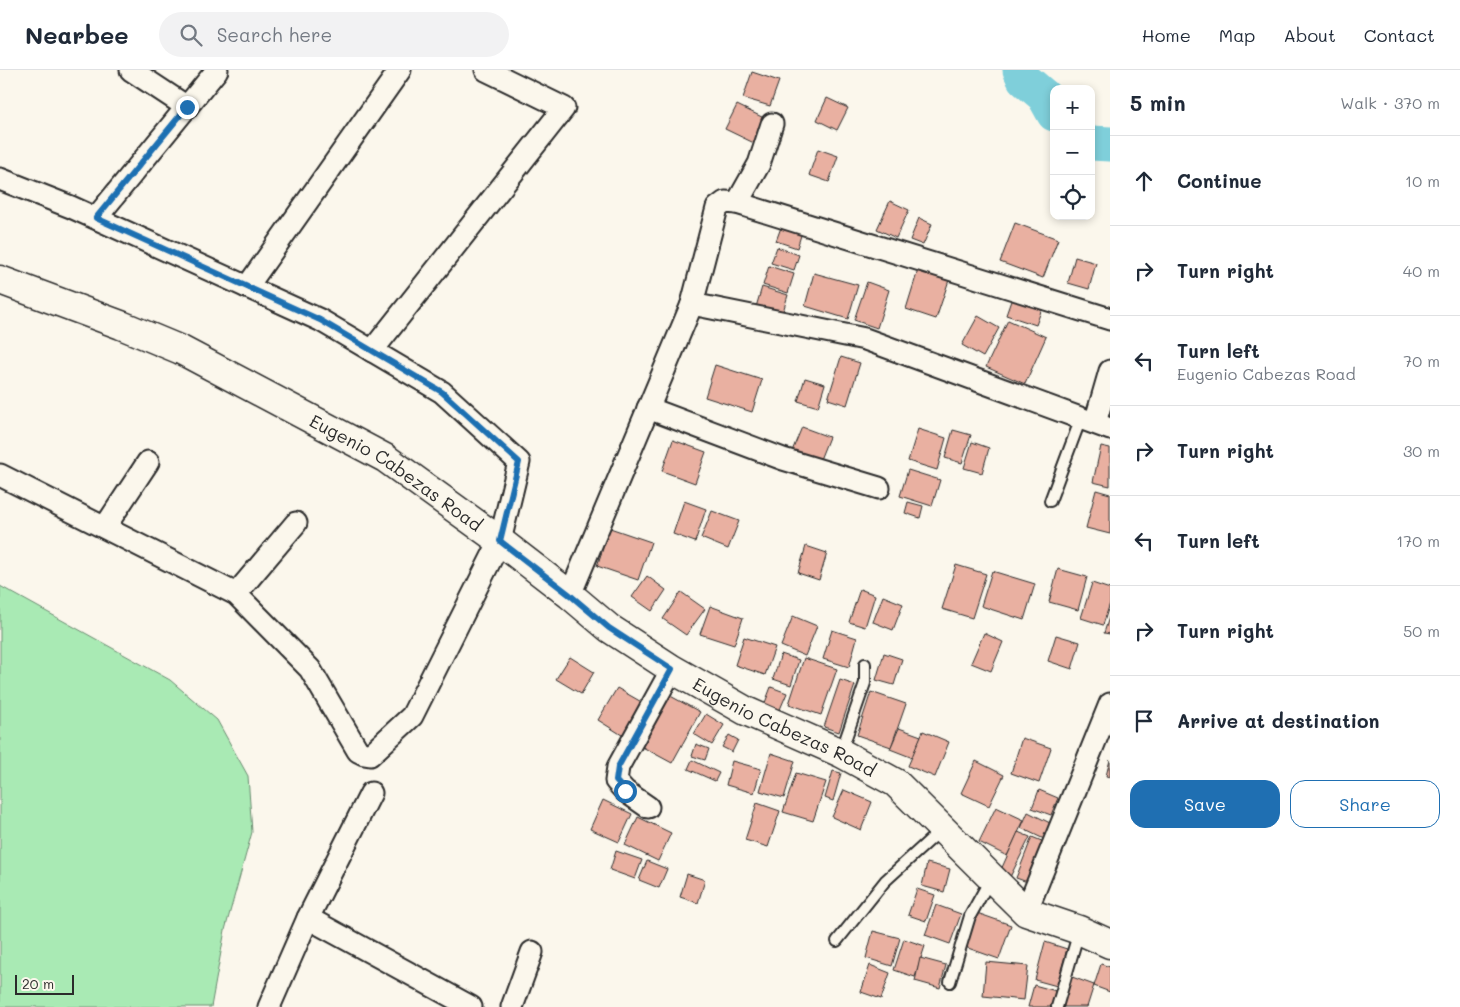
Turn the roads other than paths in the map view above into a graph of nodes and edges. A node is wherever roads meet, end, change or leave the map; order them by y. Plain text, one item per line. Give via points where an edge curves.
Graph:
1 (131, 70) edge
2 (217, 70) edge
3 (400, 70) edge
4 (486, 70) edge
5 (187, 107) junction
6 (772, 124) dead end
7 (0, 179) edge
8 (737, 203) junction
9 (96, 218) junction
10 (0, 280) edge
11 (247, 287) junction
12 (692, 304) junction
13 (1110, 319) edge
14 (372, 351) junction
15 (1110, 371) edge
16 (648, 408) junction
17 (1095, 423) edge
18 (148, 462) dead end
19 (0, 475) edge
20 (879, 488) dead end
21 (1050, 501) dead end
22 (296, 523) dead end
23 (105, 527) junction
24 (500, 541) junction
25 (236, 594) junction
26 (570, 595) junction
27 (864, 664) dead end
28 (672, 669) junction
29 (1110, 704) edge
30 (841, 753) junction
31 (371, 793) dead end
32 (648, 807) dead end
33 (942, 828) junction
34 (992, 877) junction
35 (1026, 912) junction
36 (308, 918) junction
37 (1080, 930) junction
38 (837, 940) dead end
39 (1110, 944) edge
40 (532, 952) dead end
41 (950, 982) dead end
42 (269, 1007) edge
43 (471, 1007) edge
44 (512, 1007) edge
45 (1057, 1007) edge

1 - 5 street
2 - 5 street
3 - 11 street
4 - 14 street via 564,108
5 - 9 street
6 - 8 street via 759,164
7 - 9 street
8 - 12 street via 725,202 718,208
8 - 13 street
9 - 11 street
10 - 24 street, Eugenio Cabezas Road via 180,350 269,396 384,458
11 - 14 street via 320,320
12 - 16 street
12 - 17 street via 865,339
14 - 24 street via 442,392 519,462
15 - 17 street
16 - 20 street via 783,459
16 - 26 street
17 - 21 lane
18 - 23 street
19 - 23 street
22 - 25 street
23 - 25 street
24 - 25 street via 412,716 370,755 358,751 310,670
24 - 26 street, Eugenio Cabezas Road
26 - 28 street, Eugenio Cabezas Road via 609,628
27 - 30 lane via 865,683
28 - 30 street, Eugenio Cabezas Road via 746,711
28 - 32 street via 618,767 616,781
29 - 35 street
30 - 33 street, Eugenio Cabezas Road via 896,783
31 - 36 street
33 - 34 street, Eugenio Cabezas Road
33 - 38 lane via 885,881
34 - 35 street, Eugenio Cabezas Road
34 - 41 lane via 970,916
35 - 37 street, Eugenio Cabezas Road
36 - 42 street
36 - 43 street
37 - 39 street, Eugenio Cabezas Road
37 - 45 lane
40 - 44 street

